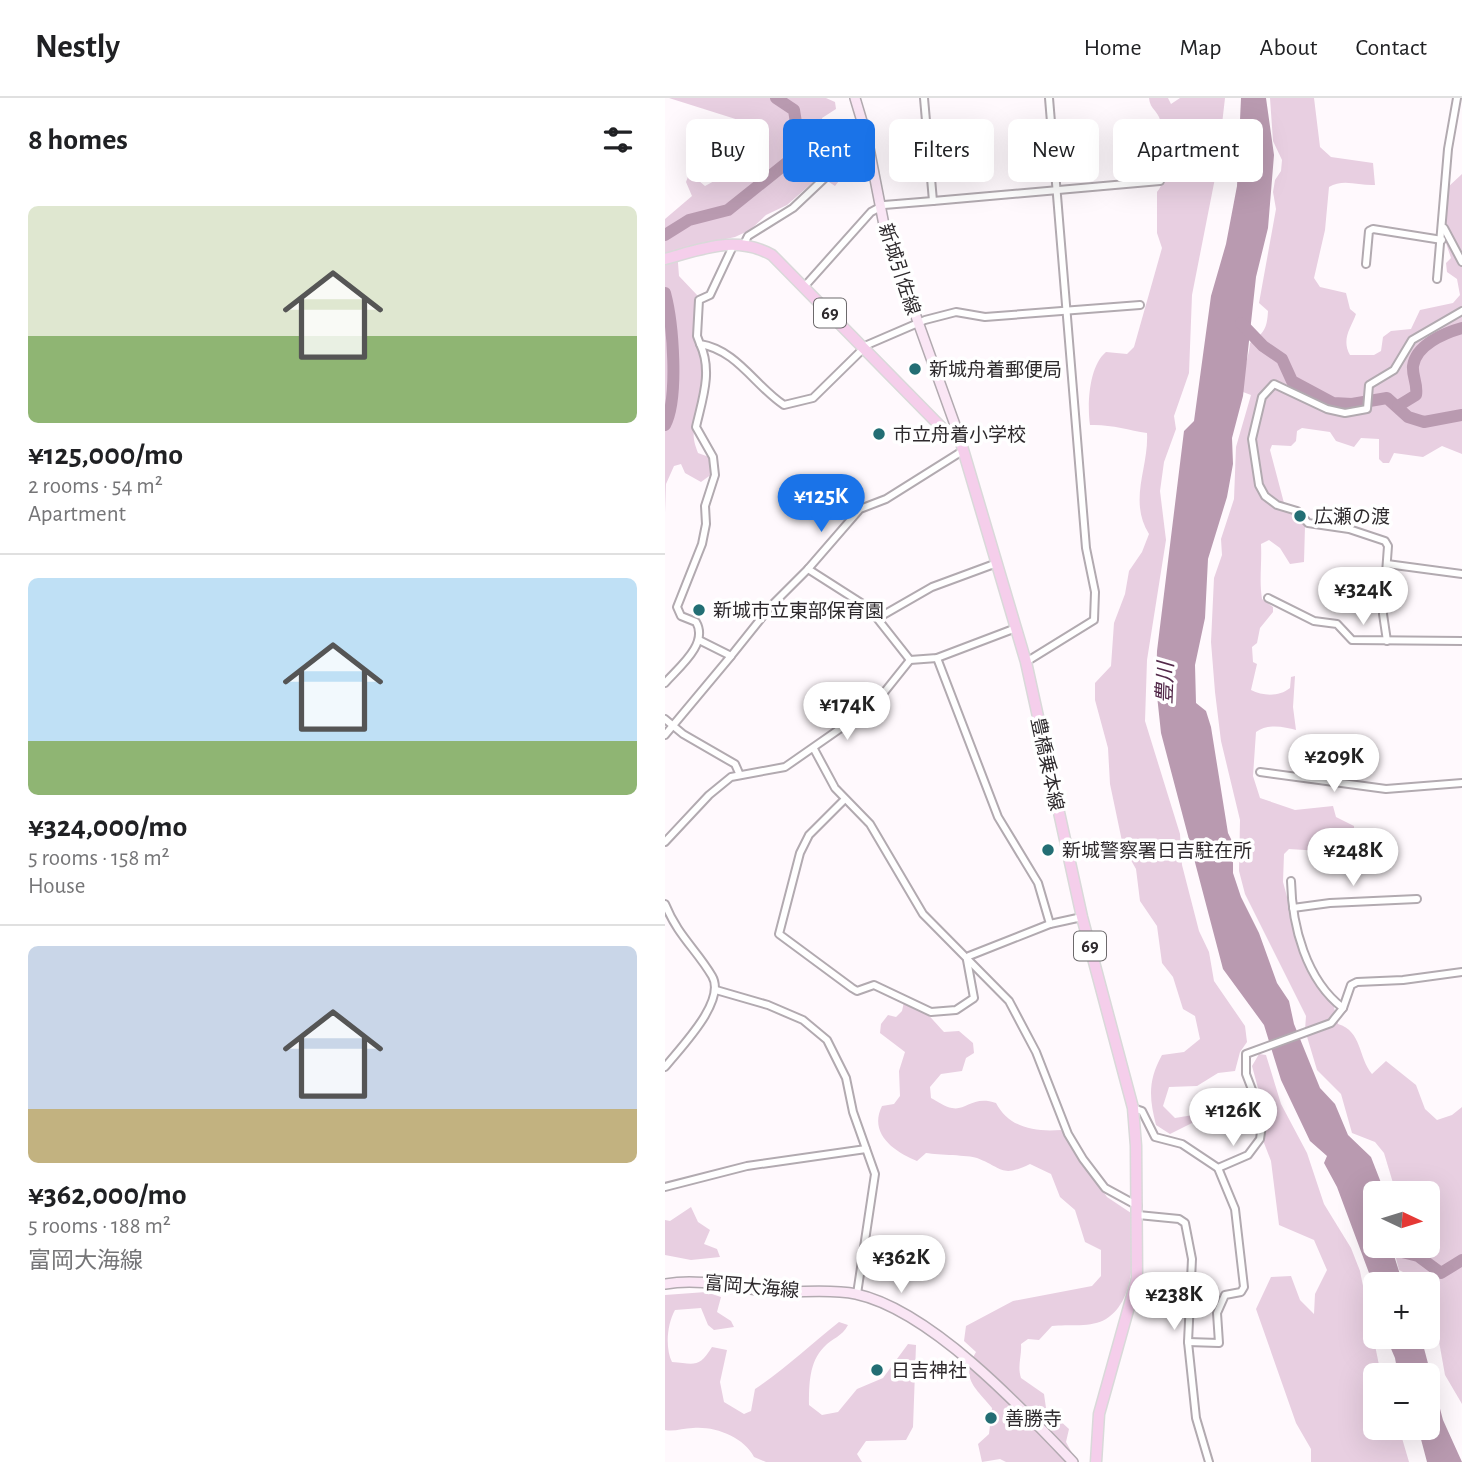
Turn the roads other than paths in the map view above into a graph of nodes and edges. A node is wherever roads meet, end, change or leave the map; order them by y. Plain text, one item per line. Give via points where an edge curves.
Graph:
1 (855, 98) edge
2 (924, 98) edge
3 (1049, 98) edge
4 (1457, 98) edge
5 (861, 119) edge
6 (875, 180) edge
7 (820, 182) edge
8 (1149, 182) edge
9 (1057, 190) junction
10 (933, 201) junction
11 (880, 206) junction
12 (1444, 228) junction
13 (1442, 240) junction
14 (739, 244) junction
15 (665, 259) edge
16 (1462, 262) edge
17 (1366, 264) dead end
18 (1437, 279) dead end
19 (804, 287) junction
20 (1140, 305) dead end
21 (1067, 310) junction
22 (1462, 311) edge
23 (917, 323) junction
24 (700, 344) junction
25 (863, 348) junction
26 (959, 436) junction
27 (964, 450) junction
28 (997, 563) junction
29 (1387, 564) junction
30 (808, 569) junction
31 (1462, 573) edge
32 (1268, 598) dead end
33 (879, 618) junction
34 (1016, 628) junction
35 (699, 640) junction
36 (1462, 640) edge
37 (1387, 641) junction
38 (731, 656) junction
39 (937, 658) junction
40 (910, 660) junction
41 (1026, 662) junction
42 (665, 683) edge
43 (665, 719) edge
44 (673, 726) junction
45 (665, 735) edge
46 (814, 749) junction
47 (1260, 772) dead end
48 (739, 773) junction
49 (1462, 783) edge
50 (845, 799) junction
51 (665, 842) edge
52 (1291, 881) dead end
53 (1417, 899) dead end
54 (665, 904) edge
55 (1293, 908) junction
56 (1082, 917) junction
57 (1050, 924) junction
58 (967, 960) junction
59 (1462, 972) edge
60 (716, 989) junction
61 (1343, 1008) junction
62 (665, 1067) edge
63 (1133, 1108) junction
64 (866, 1149) junction
65 (1218, 1168) junction
66 (665, 1187) edge
67 (1138, 1210) junction
68 (665, 1284) edge
69 (857, 1294) junction
70 (1188, 1342) junction
71 (1073, 1462) edge
72 (1096, 1462) edge
73 (1209, 1462) edge

1 - 5 main road, 新城引佐線
2 - 10 street
3 - 9 street
4 - 12 street via 1448,149
6 - 11 main road, 新城引佐線
7 - 14 street via 793,208
8 - 9 street
9 - 10 street
9 - 21 street
10 - 11 street
11 - 19 street
11 - 23 main road, 新城引佐線
12 - 13 street
12 - 16 street
13 - 17 street via 1373,229 1369,231
13 - 18 street
14 - 15 main road
14 - 19 main road, 69 via 772,255
14 - 24 street via 720,269 710,295 699,300
19 - 25 main road, 69
20 - 21 street
21 - 23 street via 985,317 956,312
21 - 41 street via 1086,548 1096,615
22 - 29 street via 1412,340 1394,370 1374,380 1367,393 1367,408 1345,413 1317,405 1280,385 1270,385 1262,397 1253,449 1259,485 1271,502 1293,509 1308,523 1385,541
23 - 25 street
23 - 26 main road, 新城引佐線
24 - 25 street via 732,358 784,405 813,398
24 - 35 street via 706,374 696,427 713,457 715,475 705,506 702,544 677,607 699,626
25 - 26 main road, 69 via 945,431
26 - 27 main road, 豊橋乗本線 / 69
27 - 28 main road, 豊橋乗本線 / 69
27 - 30 street via 886,499 864,506
28 - 33 street via 932,587
28 - 34 main road, 豊橋乗本線 / 69
29 - 31 street
29 - 37 street via 1383,614
30 - 33 street
30 - 38 street
32 - 37 street via 1314,621 1337,624 1352,640
33 - 40 street
34 - 39 street
34 - 41 main road, 豊橋乗本線 / 69
35 - 38 street
35 - 42 street
36 - 37 street
38 - 44 street
39 - 40 street
39 - 57 street via 998,817 1038,883
40 - 46 street via 874,705
41 - 56 main road, 豊橋乗本線 / 69
43 - 44 street
44 - 45 street
44 - 48 street via 735,764
46 - 48 street via 785,767
46 - 50 street
47 - 49 street via 1386,789
48 - 51 street via 709,794
50 - 58 street via 870,824 923,914
50 - 58 street via 809,835 800,853 779,934 852,988 883,987 931,1012 956,1010 972,1002
52 - 55 street
53 - 55 street
54 - 60 street
55 - 61 street via 1313,975
56 - 57 street
56 - 63 main road, 豊橋乗本線 / 69
57 - 58 street
58 - 67 street via 1000,990 1023,1026 1083,1158 1105,1188
59 - 61 street via 1357,982 1351,985
60 - 62 street via 708,1012
60 - 64 street via 790,1014 821,1033 846,1078
61 - 65 street via 1324,1026 1252,1050 1244,1061 1262,1113 1260,1139 1248,1155
63 - 65 street via 1142,1111 1155,1137 1182,1144
63 - 67 main road, 豊橋乗本線 / 69
64 - 66 street via 747,1166
64 - 69 street via 875,1174
65 - 70 street via 1235,1209 1244,1287 1225,1295 1218,1306 1219,1343
67 - 70 street via 1185,1223 1192,1259
67 - 72 main road, 豊橋乗本線 / 69 via 1137,1278 1099,1414
68 - 69 main road, 富岡大海線 via 696,1281 778,1292
69 - 71 main road, 富岡大海線 via 894,1308 975,1364
70 - 73 street via 1196,1418

